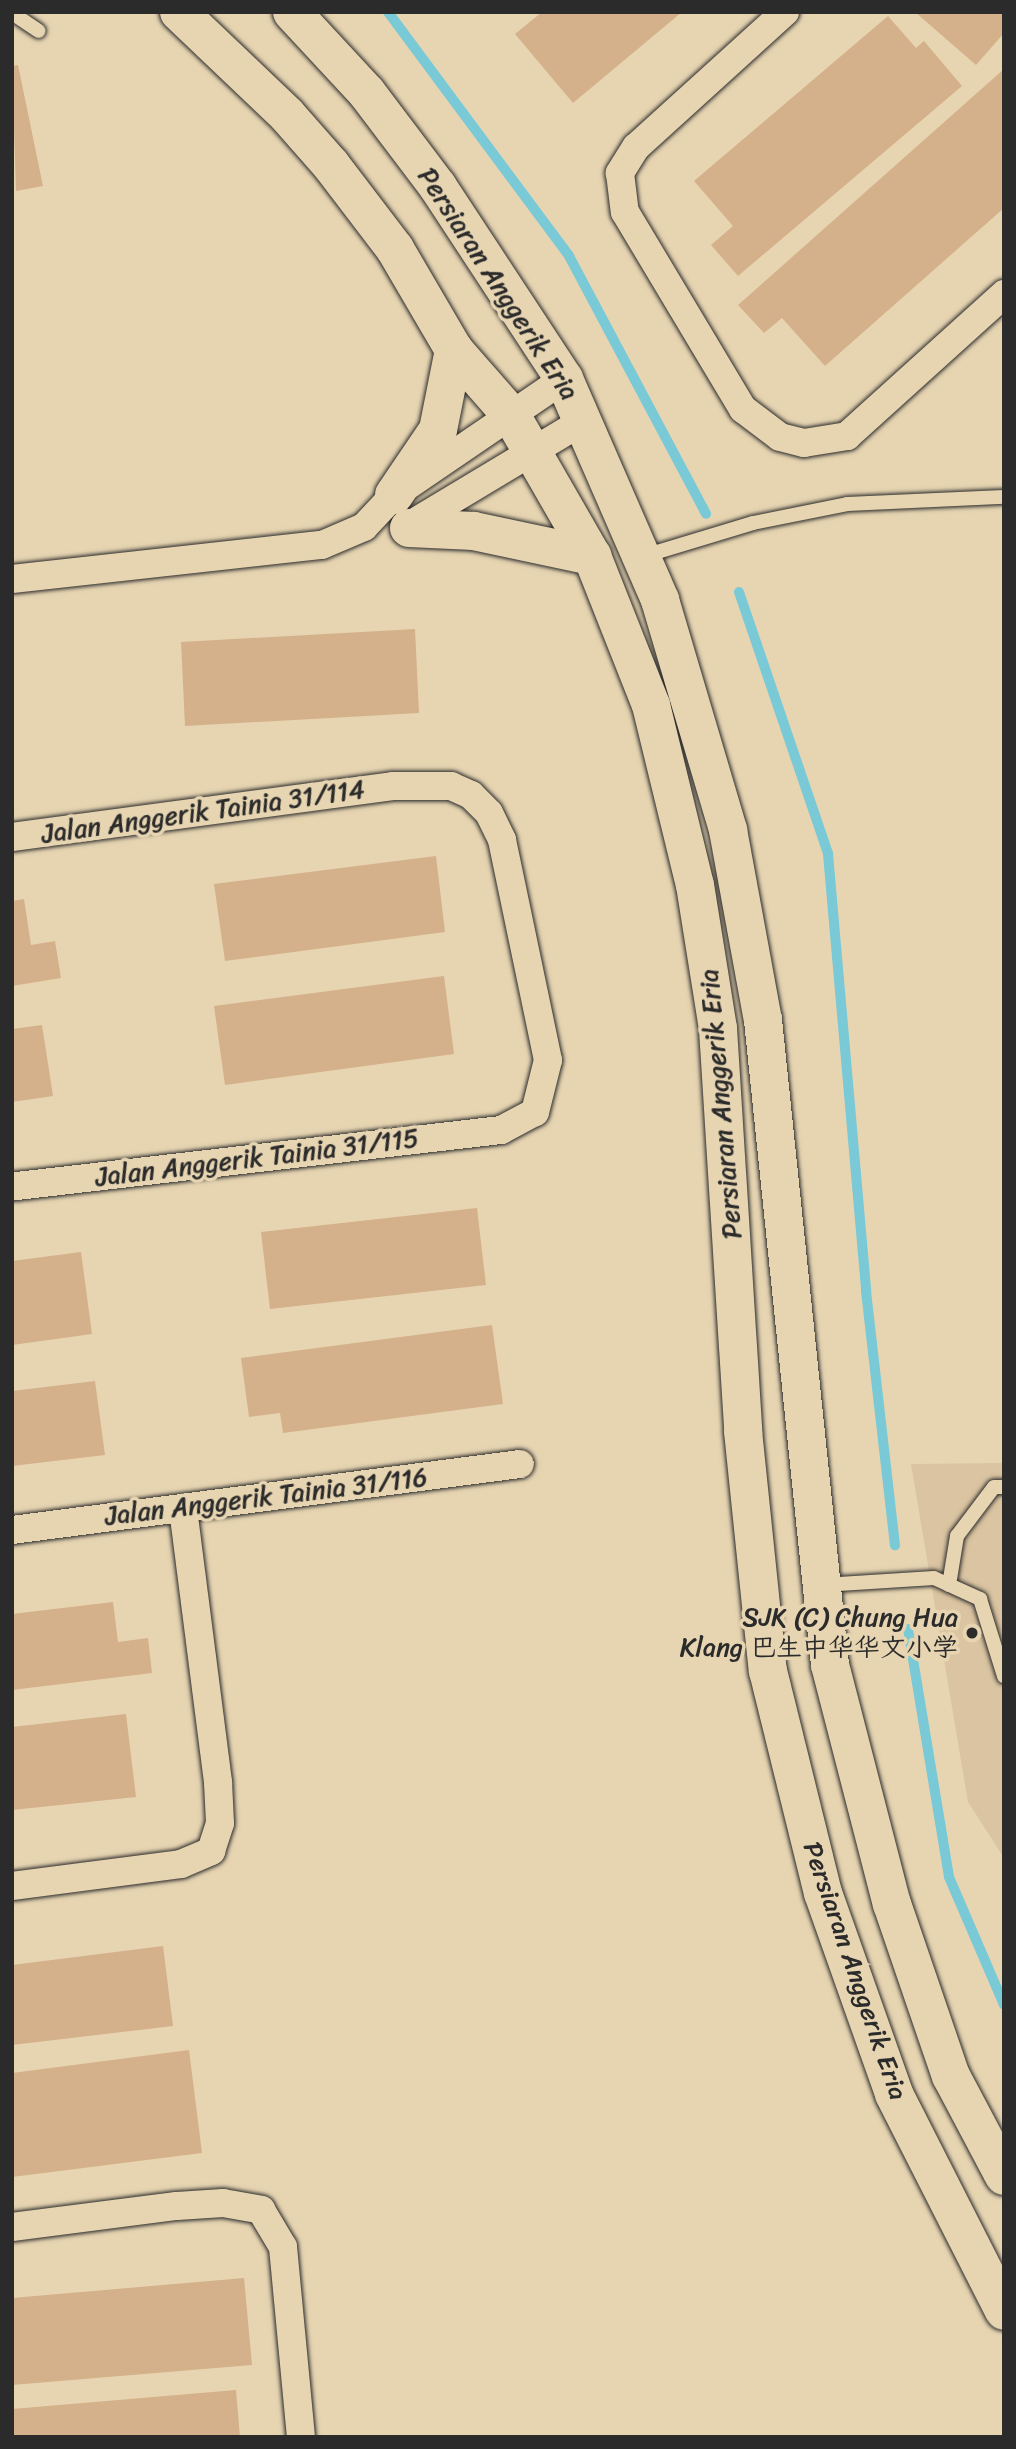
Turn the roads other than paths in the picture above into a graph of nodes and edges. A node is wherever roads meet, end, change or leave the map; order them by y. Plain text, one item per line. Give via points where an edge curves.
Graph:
1 (179, 12) edge
2 (292, 12) edge
3 (785, 12) edge
4 (12, 13) edge
5 (39, 31) dead end
6 (1004, 294) edge
7 (454, 350) junction
8 (564, 379) junction
9 (512, 415) junction
10 (583, 421) junction
11 (533, 449) junction
12 (1004, 497) edge
13 (401, 512) junction
14 (592, 556) junction
15 (644, 556) junction
16 (12, 579) edge
17 (12, 837) edge
18 (501, 1130) joint
19 (12, 1187) edge
20 (520, 1464) dead end
21 (1001, 1483) edge
22 (183, 1508) junction
23 (12, 1530) edge
24 (818, 1585) junction
25 (949, 1585) junction
26 (1004, 1676) edge
27 (12, 1886) edge
28 (1004, 2176) edge
29 (12, 2227) edge
30 (1004, 2311) edge
31 (301, 2437) edge

1 - 7 main road, Persiaran Anggerik Eria via 287,115 331,165 395,250
2 - 8 main road, Persiaran Anggerik Eria via 367,93 438,187
3 - 6 street via 636,147 620,173 625,212 743,409 780,437 804,443 847,436
4 - 5 lane
7 - 9 main road, Persiaran Anggerik Eria
7 - 13 main road via 438,430
8 - 9 street
8 - 10 main road, Persiaran Anggerik Eria
9 - 11 main road, Persiaran Anggerik Eria
9 - 13 street
10 - 11 street
10 - 15 main road, Persiaran Anggerik Eria
11 - 13 street
11 - 14 main road, Persiaran Anggerik Eria
12 - 15 lane via 847,504 753,523
13 - 14 main road
13 - 16 street via 322,545
14 - 30 main road, Persiaran Anggerik Eria via 651,705 709,962 737,1283 743,1431 768,1671 823,1893 894,2094
15 - 24 main road, Persiaran Anggerik Eria via 717,787 742,893 763,1020
17 - 18 street, Jalan Anggerik Tainia 31/114 via 393,786 451,786 471,795 489,813 502,840 548,1060 535,1112
18 - 19 street, Jalan Anggerik Tainia 31/115
20 - 22 street, Jalan Anggerik Tainia 31/116
21 - 25 lane via 957,1536
22 - 23 street, Jalan Anggerik Tainia 31/116
22 - 27 street via 218,1782 220,1823 211,1851 181,1864
24 - 25 lane via 934,1578
24 - 28 main road, Persiaran Anggerik Eria via 830,1665 892,1905 951,2076
25 - 26 lane via 980,1599
29 - 31 street via 200,2204 261,2210 284,2247

